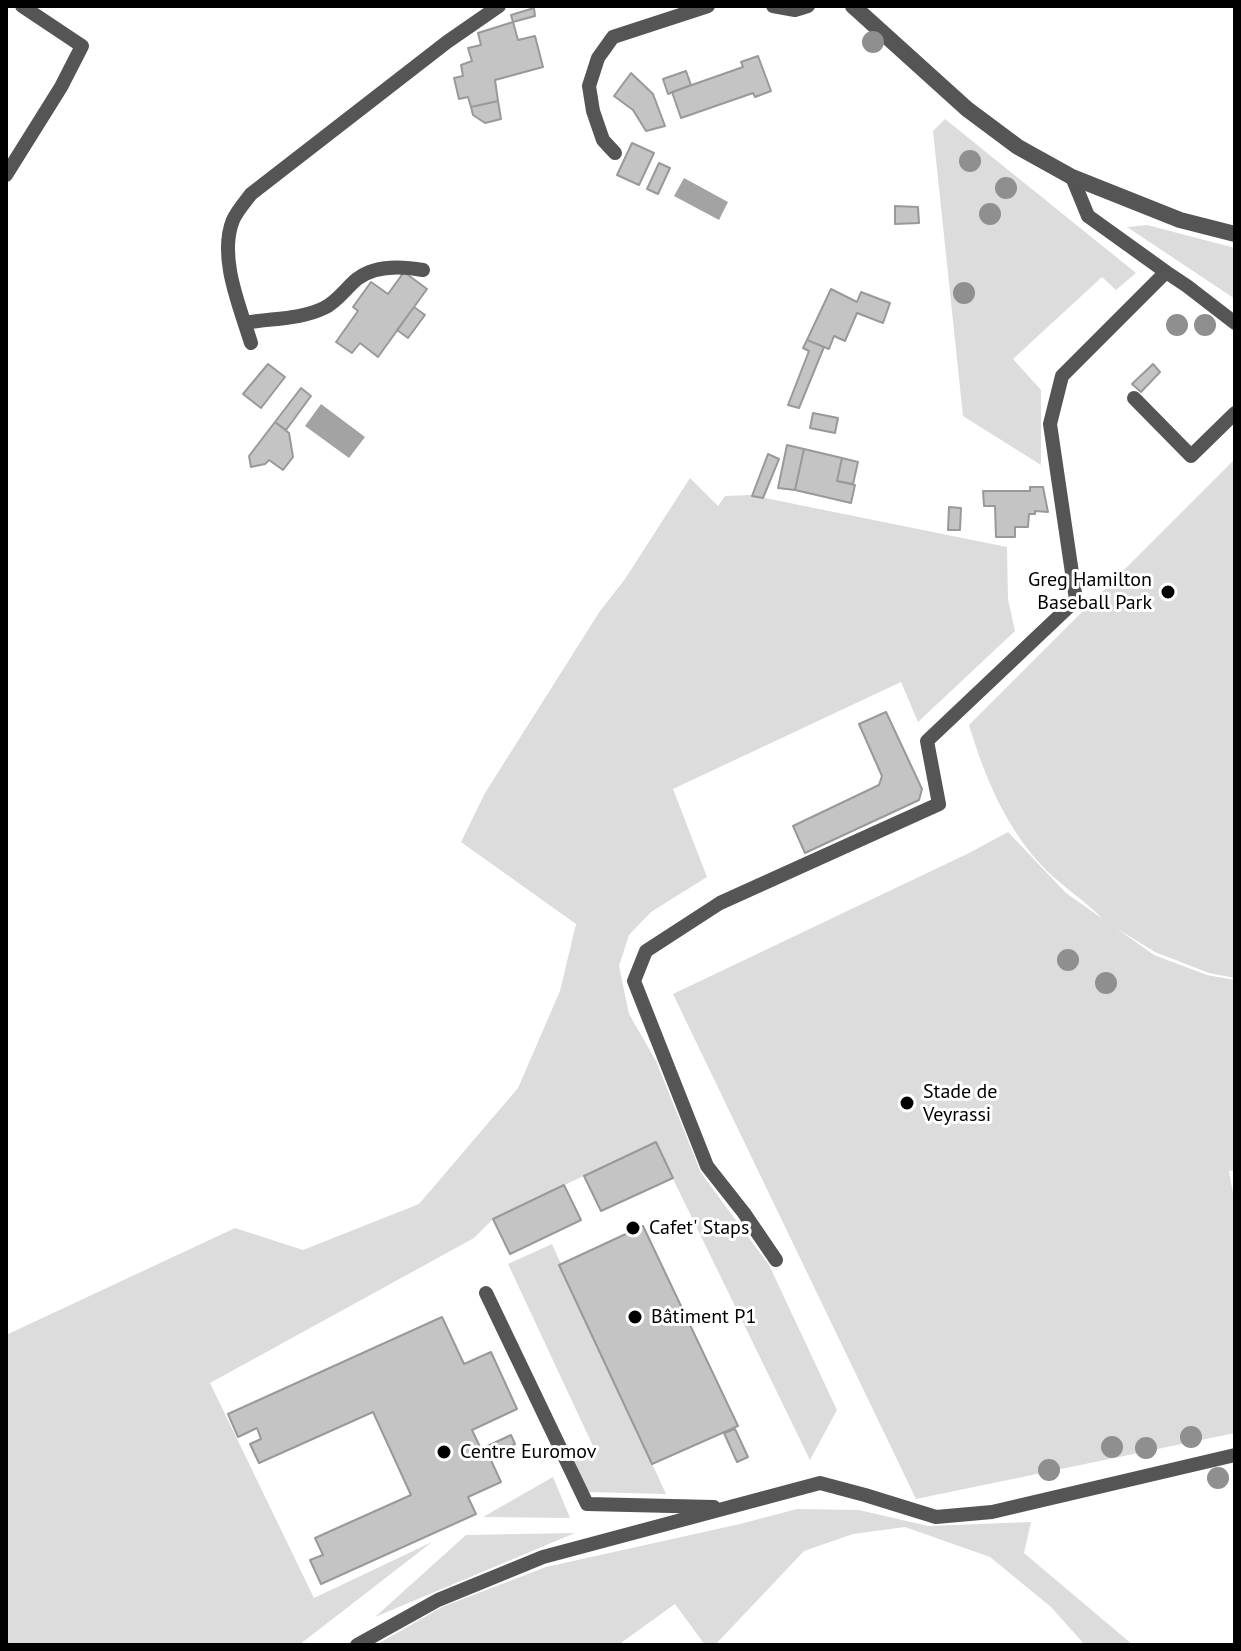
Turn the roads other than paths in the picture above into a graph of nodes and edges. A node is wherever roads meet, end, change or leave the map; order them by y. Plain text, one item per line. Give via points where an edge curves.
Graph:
1 (22, 6) edge
2 (499, 6) edge
3 (708, 6) edge
4 (773, 6) edge
5 (808, 6) edge
6 (853, 6) edge
7 (615, 153) dead end
8 (6, 175) edge
9 (1072, 177) junction
10 (1235, 234) edge
11 (423, 270) dead end
12 (1166, 272) junction
13 (245, 323) junction
14 (1235, 323) edge
15 (251, 343) dead end
16 (1134, 398) dead end
17 (1235, 413) edge
18 (776, 1260) dead end
19 (486, 1293) dead end
20 (1235, 1455) edge
21 (730, 1507) junction
22 (357, 1645) edge

1 - 8 lane via 82,46
2 - 13 lane via 251,194 233,218 227,242
3 - 7 lane via 613,37 598,58 589,86 593,111 603,140
4 - 5 lane
6 - 9 street via 967,109 1018,147
9 - 10 street via 1180,220
9 - 12 lane via 1088,216
11 - 13 lane via 380,269 359,277 327,307 299,317
12 - 14 lane
12 - 18 lane via 1062,376 1050,424 1076,600 927,741 939,804 720,903 646,951 634,981 707,1166
13 - 15 lane
16 - 17 lane via 1191,456
19 - 21 lane via 587,1504
20 - 21 lane via 992,1512 936,1517 820,1483
21 - 22 lane via 543,1557 438,1600

